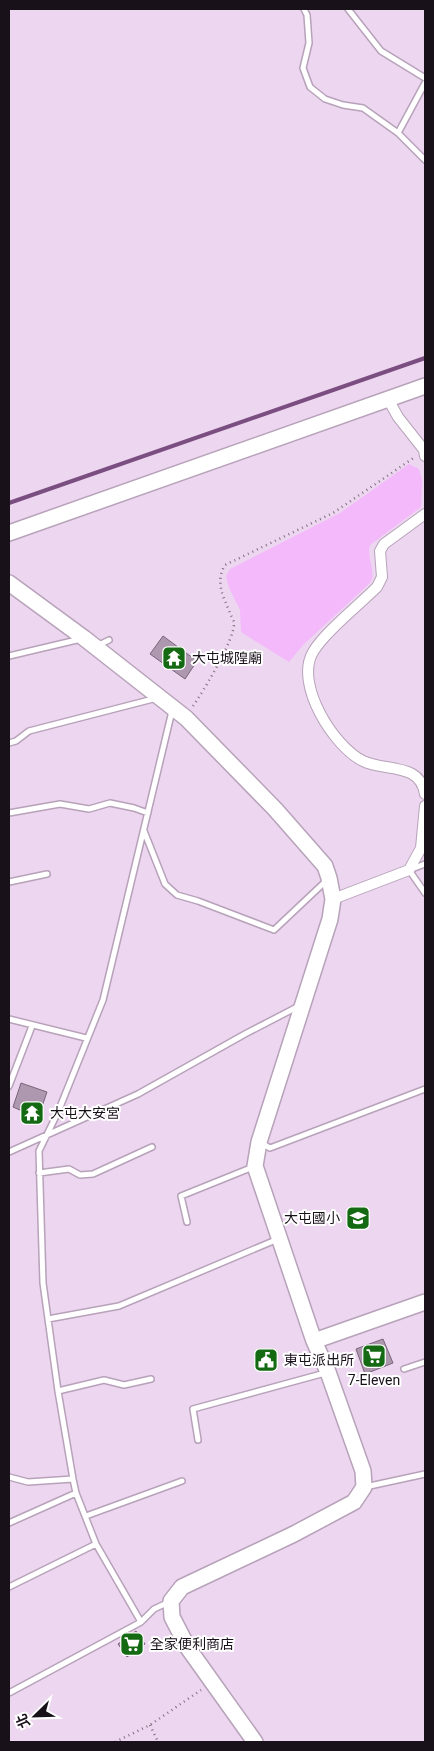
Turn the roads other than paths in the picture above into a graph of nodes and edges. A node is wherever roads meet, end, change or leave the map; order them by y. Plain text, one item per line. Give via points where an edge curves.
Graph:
1 (304, 9) edge
2 (348, 9) edge
3 (425, 78) edge
4 (425, 83) edge
5 (398, 133) junction
6 (425, 160) edge
7 (425, 386) edge
8 (388, 399) junction
9 (425, 453) edge
10 (425, 514) edge
11 (9, 533) edge
12 (9, 583) edge
13 (109, 640) dead end
14 (90, 643) junction
15 (9, 656) edge
16 (160, 698) junction
17 (173, 708) junction
18 (9, 743) edge
19 (425, 794) edge
20 (425, 806) edge
21 (9, 813) edge
22 (148, 813) junction
23 (144, 831) junction
24 (425, 864) edge
25 (409, 870) junction
26 (47, 874) dead end
27 (329, 878) junction
28 (9, 882) edge
29 (425, 893) edge
30 (333, 899) junction
31 (304, 1004) junction
32 (9, 1019) edge
33 (32, 1026) junction
34 (86, 1038) junction
35 (9, 1086) edge
36 (425, 1088) edge
37 (45, 1137) junction
38 (259, 1142) junction
39 (152, 1147) dead end
40 (9, 1152) edge
41 (255, 1166) junction
42 (39, 1173) junction
43 (187, 1222) dead end
44 (280, 1238) junction
45 (425, 1302) edge
46 (48, 1319) junction
47 (314, 1342) junction
48 (425, 1362) edge
49 (404, 1369) dead end
50 (328, 1372) junction
51 (151, 1379) dead end
52 (58, 1391) junction
53 (198, 1440) dead end
54 (425, 1474) edge
55 (9, 1477) edge
56 (73, 1479) junction
57 (182, 1482) dead end
58 (364, 1487) junction
59 (76, 1493) junction
60 (86, 1516) junction
61 (9, 1523) edge
62 (96, 1544) junction
63 (9, 1588) edge
64 (171, 1601) junction
65 (141, 1622) junction
66 (9, 1693) edge
67 (255, 1742) edge

1 - 5 lane via 309,43 303,68 310,87 324,99 363,108
2 - 3 lane via 381,51
4 - 5 lane
5 - 6 lane
7 - 8 street
8 - 9 street
8 - 11 street
10 - 19 street via 384,544 380,551 382,577 377,587 322,640 312,654 308,676 319,714 352,754 364,762 412,774 421,780
12 - 14 street
13 - 14 lane
14 - 15 lane
14 - 16 street
16 - 17 street
16 - 18 lane via 29,731
17 - 22 lane
17 - 27 street via 275,809 324,866
20 - 25 street via 421,848
21 - 22 lane via 60,804 89,809 110,803
22 - 23 lane
23 - 27 lane via 165,884 177,896 274,930
23 - 34 lane via 103,1000
24 - 25 lane
25 - 29 lane
25 - 30 street
26 - 28 lane
27 - 30 street
30 - 31 street
31 - 37 lane via 138,1094
31 - 38 street
32 - 33 lane
33 - 34 lane
33 - 35 lane
34 - 37 lane
36 - 38 lane via 270,1148
37 - 40 lane
37 - 42 lane via 39,1151
38 - 41 street
39 - 42 lane via 94,1174 80,1175 69,1169
41 - 43 lane via 181,1196
41 - 44 street
42 - 46 lane via 43,1283
44 - 46 lane via 119,1306
44 - 47 street
45 - 47 street
46 - 52 lane
47 - 50 street
48 - 49 lane
50 - 53 lane via 193,1408
50 - 58 street via 363,1471
51 - 52 lane via 124,1385 104,1380
52 - 56 lane
54 - 58 lane
55 - 56 lane via 28,1482
56 - 59 lane
57 - 60 lane
58 - 64 street via 354,1502 182,1587
59 - 60 lane
59 - 61 lane
60 - 62 lane
62 - 63 lane
62 - 65 lane
64 - 65 lane via 154,1609
64 - 67 street via 172,1617 188,1648
65 - 66 lane

